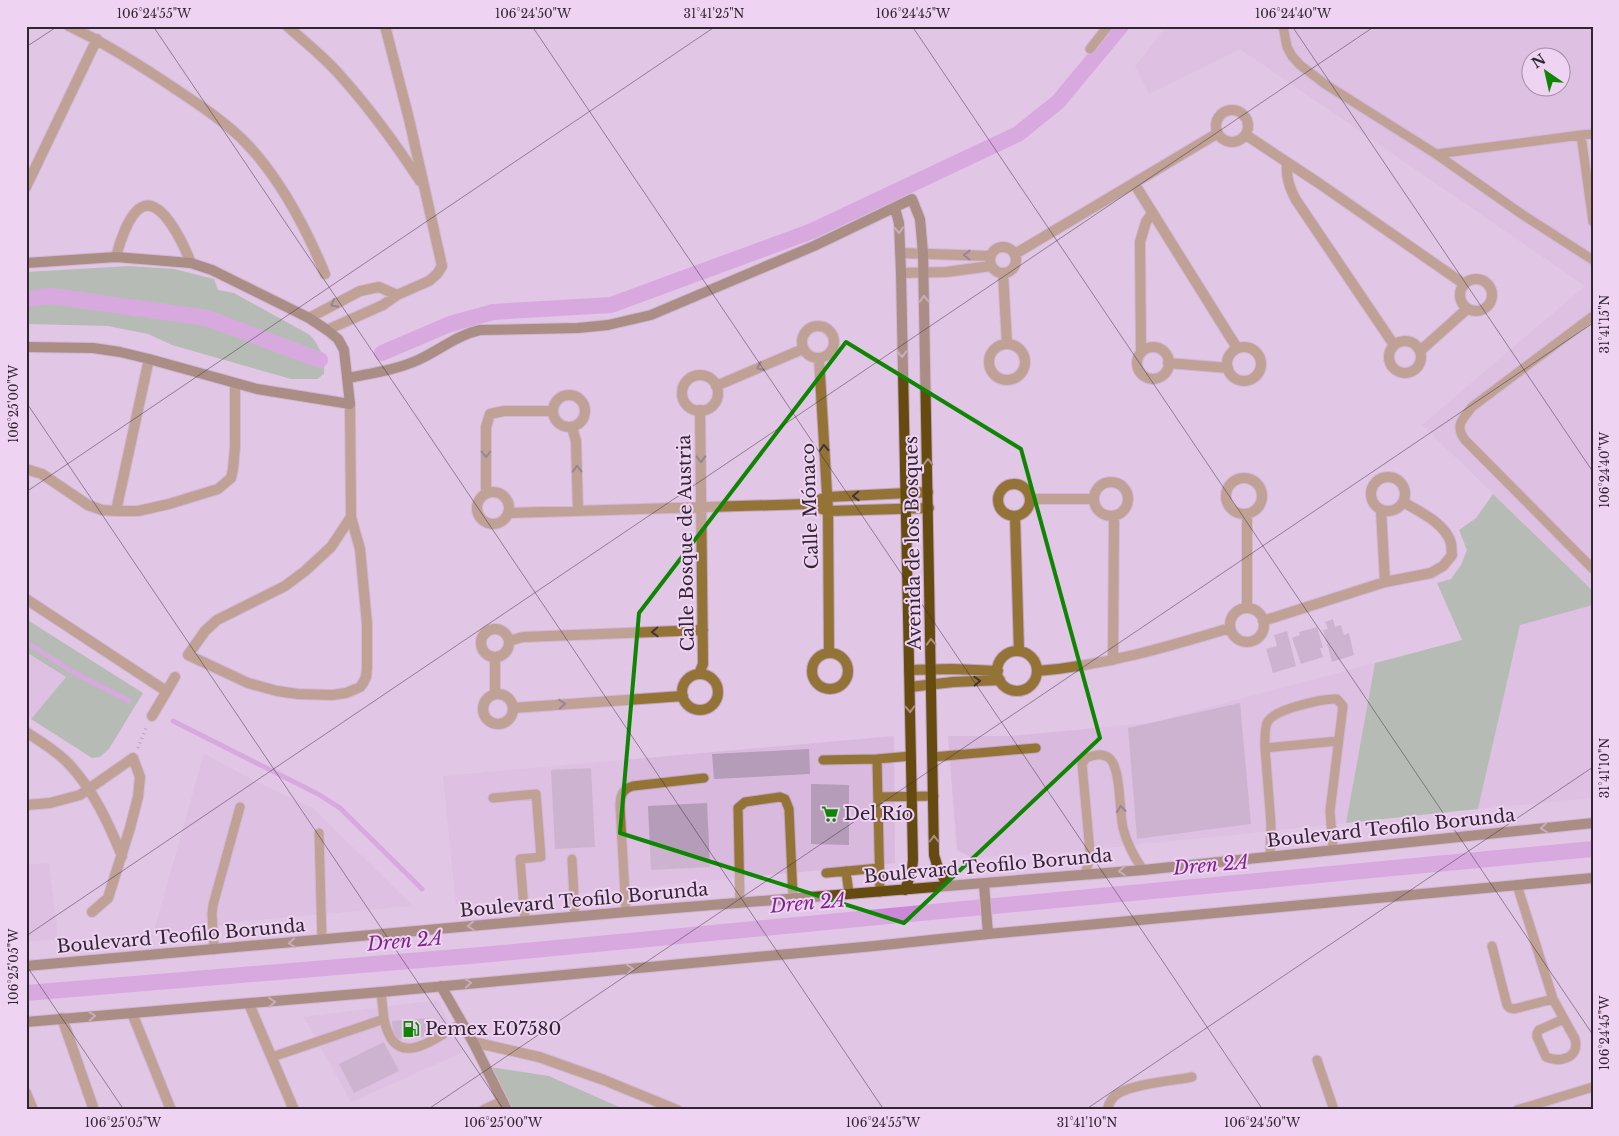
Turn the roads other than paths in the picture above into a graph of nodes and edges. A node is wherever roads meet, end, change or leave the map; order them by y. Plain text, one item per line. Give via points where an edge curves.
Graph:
1 (69, 26) edge
2 (287, 26) edge
3 (385, 26) edge
4 (1108, 26) edge
5 (1283, 26) edge
6 (97, 40) junction
7 (1090, 49) dead end
8 (1218, 133) junction
9 (1593, 134) edge
10 (1246, 135) junction
11 (1581, 136) junction
12 (1436, 154) junction
13 (1287, 163) junction
14 (1134, 183) junction
15 (424, 186) junction
16 (26, 187) edge
17 (895, 208) junction
18 (1152, 213) junction
19 (1593, 222) edge
20 (900, 253) junction
21 (923, 253) junction
22 (1015, 254) junction
23 (116, 257) junction
24 (1593, 260) edge
25 (991, 261) junction
26 (26, 263) edge
27 (192, 263) junction
28 (901, 273) junction
29 (924, 273) junction
30 (1002, 273) junction
31 (325, 274) dead end
32 (1464, 284) junction
33 (397, 295) junction
34 (1467, 308) junction
35 (1593, 316) edge
36 (309, 318) junction
37 (327, 330) junction
38 (1007, 344) dead end
39 (1394, 345) junction
40 (26, 347) edge
41 (1237, 348) junction
42 (803, 349) junction
43 (1420, 351) junction
44 (1141, 353) junction
45 (819, 358) junction
46 (149, 359) junction
47 (1168, 363) junction
48 (1228, 368) junction
49 (348, 378) junction
50 (235, 384) junction
51 (716, 386) junction
52 (350, 404) junction
53 (700, 410) junction
54 (553, 411) junction
55 (572, 428) junction
56 (26, 469) edge
57 (928, 492) junction
58 (905, 493) junction
59 (486, 494) junction
60 (827, 497) junction
61 (1030, 499) junction
62 (1094, 499) junction
63 (1403, 502) junction
64 (808, 504) junction
65 (702, 507) junction
66 (905, 508) junction
67 (928, 508) junction
68 (1381, 510) junction
69 (116, 511) junction
70 (578, 511) junction
71 (828, 511) junction
72 (508, 513) junction
73 (1247, 514) dead end
74 (1015, 516) junction
75 (1114, 516) junction
76 (351, 518) junction
77 (1593, 570) edge
78 (1385, 582) junction
79 (26, 599) edge
80 (1247, 608) junction
81 (1263, 621) junction
82 (1230, 628) junction
83 (703, 630) junction
84 (509, 641) junction
85 (1019, 651) junction
86 (829, 653) dead end
87 (495, 657) junction
88 (1113, 660) junction
89 (932, 669) junction
90 (909, 670) junction
91 (1037, 670) junction
92 (699, 674) junction
93 (999, 675) junction
94 (175, 677) dead end
95 (932, 685) junction
96 (910, 687) junction
97 (166, 691) junction
98 (495, 694) junction
99 (683, 696) junction
100 (514, 708) junction
101 (149, 721) road end
102 (26, 732) edge
103 (1338, 741) junction
104 (1036, 748) dead end
105 (1265, 748) junction
106 (912, 756) junction
107 (933, 757) junction
108 (877, 759) junction
109 (823, 760) dead end
110 (704, 778) dead end
111 (90, 790) junction
112 (913, 796) junction
113 (934, 796) junction
114 (878, 797) junction
115 (493, 798) dead end
116 (26, 805) edge
117 (240, 807) dead end
118 (1593, 823) edge
119 (318, 833) dead end
120 (1334, 850) junction
121 (122, 856) junction
122 (1270, 857) junction
123 (572, 859) dead end
124 (878, 868) junction
125 (1143, 870) junction
126 (846, 871) junction
127 (826, 873) dead end
128 (1085, 874) junction
129 (1593, 878) edge
130 (984, 884) junction
131 (947, 885) junction
132 (1517, 885) junction
133 (904, 890) junction
134 (880, 892) junction
135 (849, 894) junction
136 (793, 898) junction
137 (740, 903) junction
138 (92, 912) dead end
139 (626, 912) junction
140 (575, 917) junction
141 (525, 922) junction
142 (988, 934) junction
143 (322, 940) junction
144 (1492, 946) dead end
145 (214, 950) junction
146 (26, 966) edge
147 (441, 986) junction
148 (381, 992) junction
149 (1553, 999) junction
150 (249, 1004) junction
151 (132, 1013) junction
152 (62, 1018) junction
153 (384, 1019) junction
154 (1564, 1019) junction
155 (26, 1022) edge
156 (462, 1023) junction
157 (473, 1042) junction
158 (272, 1057) junction
159 (1317, 1060) dead end
160 (1192, 1077) dead end
161 (1593, 1087) edge
162 (26, 1093) edge
163 (505, 1105) edge
164 (32, 1110) edge
165 (94, 1110) edge
166 (171, 1110) edge
167 (294, 1110) edge
168 (484, 1110) edge
169 (677, 1110) edge
170 (1107, 1110) edge
171 (1334, 1110) edge
172 (1517, 1110) edge

1 - 6 street
2 - 15 street via 337,72 371,111
3 - 15 street
4 - 7 lane
5 - 12 lane via 1287,47 1300,65
6 - 16 street
6 - 31 street via 208,111 246,143 286,197 314,246
8 - 10 street via 1229,142 1238,141
8 - 10 street via 1218,119 1224,112 1234,110 1246,117 1249,126
8 - 14 street
9 - 11 lane
10 - 13 street
11 - 12 lane
11 - 19 lane
12 - 24 lane
13 - 32 street
13 - 39 street via 1286,175 1296,200
14 - 18 street
14 - 22 street
15 - 33 street via 442,266 429,281
17 -> 20 main road, Avenida de los Bosques
17 - 21 main road, Avenida de los Bosques via 912,199 920,219
17 - 49 main road via 651,315 617,324 578,328 480,330 466,333 399,368
18 - 41 street
18 - 44 street via 1140,242
20 - 21 street
20 - 28 main road, Avenida de los Bosques
25 -> 21 street
21 - 29 main road, Avenida de los Bosques
22 - 25 street via 1002,246 992,251
22 - 30 street via 1014,266
23 - 26 main road
23 - 27 main road
23 - 27 street via 134,214 141,207 148,206 165,215
25 - 29 street
25 - 30 street via 994,270
27 - 36 main road
28 - 29 street
28 -> 58 main road, Avenida de los Bosques
57 -> 29 main road, Avenida de los Bosques
30 - 38 street
32 - 34 street via 1460,300
32 - 34 street via 1480,279 1489,285 1492,296 1483,309 1472,311
33 -> 36 street via 379,287 360,291
33 - 37 street via 383,305
34 - 43 street
35 - 77 lane via 1472,407 1460,423 1459,430
36 - 37 main road
37 - 49 main road via 338,339 344,350
39 - 43 street via 1409,342
39 - 43 street via 1389,353 1390,362 1400,372 1414,369 1420,361
40 - 46 main road via 93,348
41 - 48 street via 1229,357
41 - 48 street via 1248,347 1258,353 1261,368 1255,378 1244,381 1234,377
42 - 45 street via 809,356
42 - 45 street via 805,332 815,326 826,328 834,337 833,349
42 -> 51 street
44 - 47 street via 1149,348 1158,348 1166,354
44 - 47 street via 1138,367 1148,378 1162,376
60 -> 45 street, Calle Mónaco
46 - 50 main road
46 - 69 street
47 - 48 street
49 - 52 main road
50 - 52 main road
50 - 69 street via 231,478 208,493 138,511
51 - 53 street via 718,393 712,405
51 - 53 street via 703,375 687,380 682,397 689,407
52 - 76 street
53 -> 65 street, Calle Bosque de Austria
54 - 55 street via 558,424
54 - 55 street via 557,400 562,397 578,398 585,406 584,417
54 -> 59 street via 490,414 486,427
70 -> 55 street via 576,441
56 - 69 street via 42,474 88,505
57 - 58 street
57 - 67 main road, Avenida de los Bosques
58 -> 60 street
58 - 66 main road, Avenida de los Bosques
59 - 72 street via 504,496 509,504
59 - 72 street via 477,508 484,522 498,524
60 - 64 street
60 - 71 street, Calle Mónaco
61 - 62 street
61 - 74 street via 1027,509
61 - 74 street via 1020,485 1004,487 998,497 1000,509 1009,516
62 - 75 street via 1100,512
62 - 75 street via 1098,487 1103,484 1115,481 1125,488 1128,505
63 - 68 street via 1393,511
63 - 68 street via 1405,490 1402,485 1386,478 1375,483 1372,489 1372,501
63 - 78 street via 1444,531 1451,543 1452,555 1431,573
64 - 65 street
64 - 71 street
65 - 70 street
65 - 83 street, Calle Bosque de Austria
66 - 67 street
66 - 71 street
66 - 90 main road, Avenida de los Bosques
89 -> 67 main road, Avenida de los Bosques
68 - 78 street
70 - 72 street
71 - 86 street, Calle Mónaco
73 - 80 street
74 - 85 street
75 - 88 street
76 - 76 street via 360,549 367,624 366,677 360,687 332,694 277,691 248,683 188,655 217,620 285,586 306,571 331,547
78 - 81 street
79 - 97 street
80 - 81 street via 1257,611
80 - 82 street via 1233,614
81 - 82 street via 1260,634 1250,641 1236,638
82 - 88 street
83 -> 84 street via 523,636
83 - 92 street, Calle Bosque de Austria via 703,664
84 - 87 street via 507,650 500,657
84 - 87 street via 505,632 497,629 484,634 480,642 483,651
85 - 91 street via 1034,659
85 - 93 street via 1013,651 1000,660
87 - 98 street
88 - 91 street via 1066,669
89 - 90 street
89 - 93 street
89 - 95 main road, Avenida de los Bosques
90 - 96 main road, Avenida de los Bosques
91 - 93 street via 1033,682 1022,690 1010,689
92 - 99 street via 687,680
92 - 99 street via 709,676 717,685 714,702 707,708 694,708
95 -> 93 street
94 - 97 street
95 - 96 street
95 - 107 main road, Avenida de los Bosques
96 -> 106 main road, Avenida de los Bosques
97 - 101 street
98 - 100 street via 504,694
98 - 100 street via 486,699 483,708 489,722 508,721
100 -> 99 street
102 - 111 street via 66,761
103 - 105 lane
103 - 105 lane via 1343,706 1338,699 1331,698 1292,707 1270,718 1266,723
103 - 120 lane via 1330,818
104 - 107 lane
105 - 122 lane via 1271,824
106 - 108 lane
106 - 112 main road, Avenida de los Bosques
107 - 113 main road, Avenida de los Bosques
108 - 109 lane
108 - 114 lane
110 - 139 lane via 633,786 622,792
111 - 116 street via 67,800
111 - 121 street
111 - 121 street via 133,758 140,777 138,797
112 - 113 lane
112 - 114 lane
112 - 133 main road, Avenida de los Bosques via 913,860
131 -> 113 main road, Avenida de los Bosques via 934,854
114 - 124 lane
115 - 141 lane via 536,794 541,856 520,859
117 - 145 lane via 213,906
118 -> 120 main road, Boulevard Teofilo Borunda
119 - 143 lane
120 - 122 main road, Boulevard Teofilo Borunda
121 - 138 street via 108,898
122 - 125 main road, Boulevard Teofilo Borunda
123 - 140 lane
124 - 126 lane
124 - 134 lane
125 -> 128 main road, Boulevard Teofilo Borunda
125 -> 128 lane via 1133,855 1123,828 1116,770 1110,759 1095,755 1086,758 1082,764 1090,852
126 - 127 lane
126 - 135 lane
128 - 130 main road, Boulevard Teofilo Borunda
129 - 132 main road
130 - 131 main road, Boulevard Teofilo Borunda
130 - 142 main road
131 - 133 main road, Boulevard Teofilo Borunda
132 - 142 main road
132 - 149 lane
133 - 134 main road, Boulevard Teofilo Borunda
134 - 135 main road, Boulevard Teofilo Borunda
135 - 136 main road, Boulevard Teofilo Borunda
136 - 137 main road, Boulevard Teofilo Borunda
136 - 137 lane via 788,809 780,797 745,802 738,808
137 - 139 main road, Boulevard Teofilo Borunda
139 - 140 main road, Boulevard Teofilo Borunda
140 - 141 main road, Boulevard Teofilo Borunda
141 -> 143 main road, Boulevard Teofilo Borunda
147 -> 142 main road
143 -> 145 main road, Boulevard Teofilo Borunda
144 - 149 lane via 1510,1008
145 - 146 main road, Boulevard Teofilo Borunda
147 - 148 main road
147 - 156 main road
150 -> 148 main road
148 - 153 lane
149 - 154 lane
150 - 151 main road
150 - 158 street
152 -> 151 main road
151 - 166 street
152 - 155 main road
152 - 165 street
153 - 156 lane via 388,1036 394,1044 407,1050
153 - 158 lane
154 - 154 lane via 1575,1039 1576,1049 1568,1057 1550,1059 1537,1034 1539,1030
156 - 157 main road
157 - 163 main road
157 - 169 street via 540,1057
158 - 167 street
159 - 171 lane
160 - 170 lane via 1121,1092 1108,1104
161 - 172 lane
162 - 164 street
163 - 168 street

